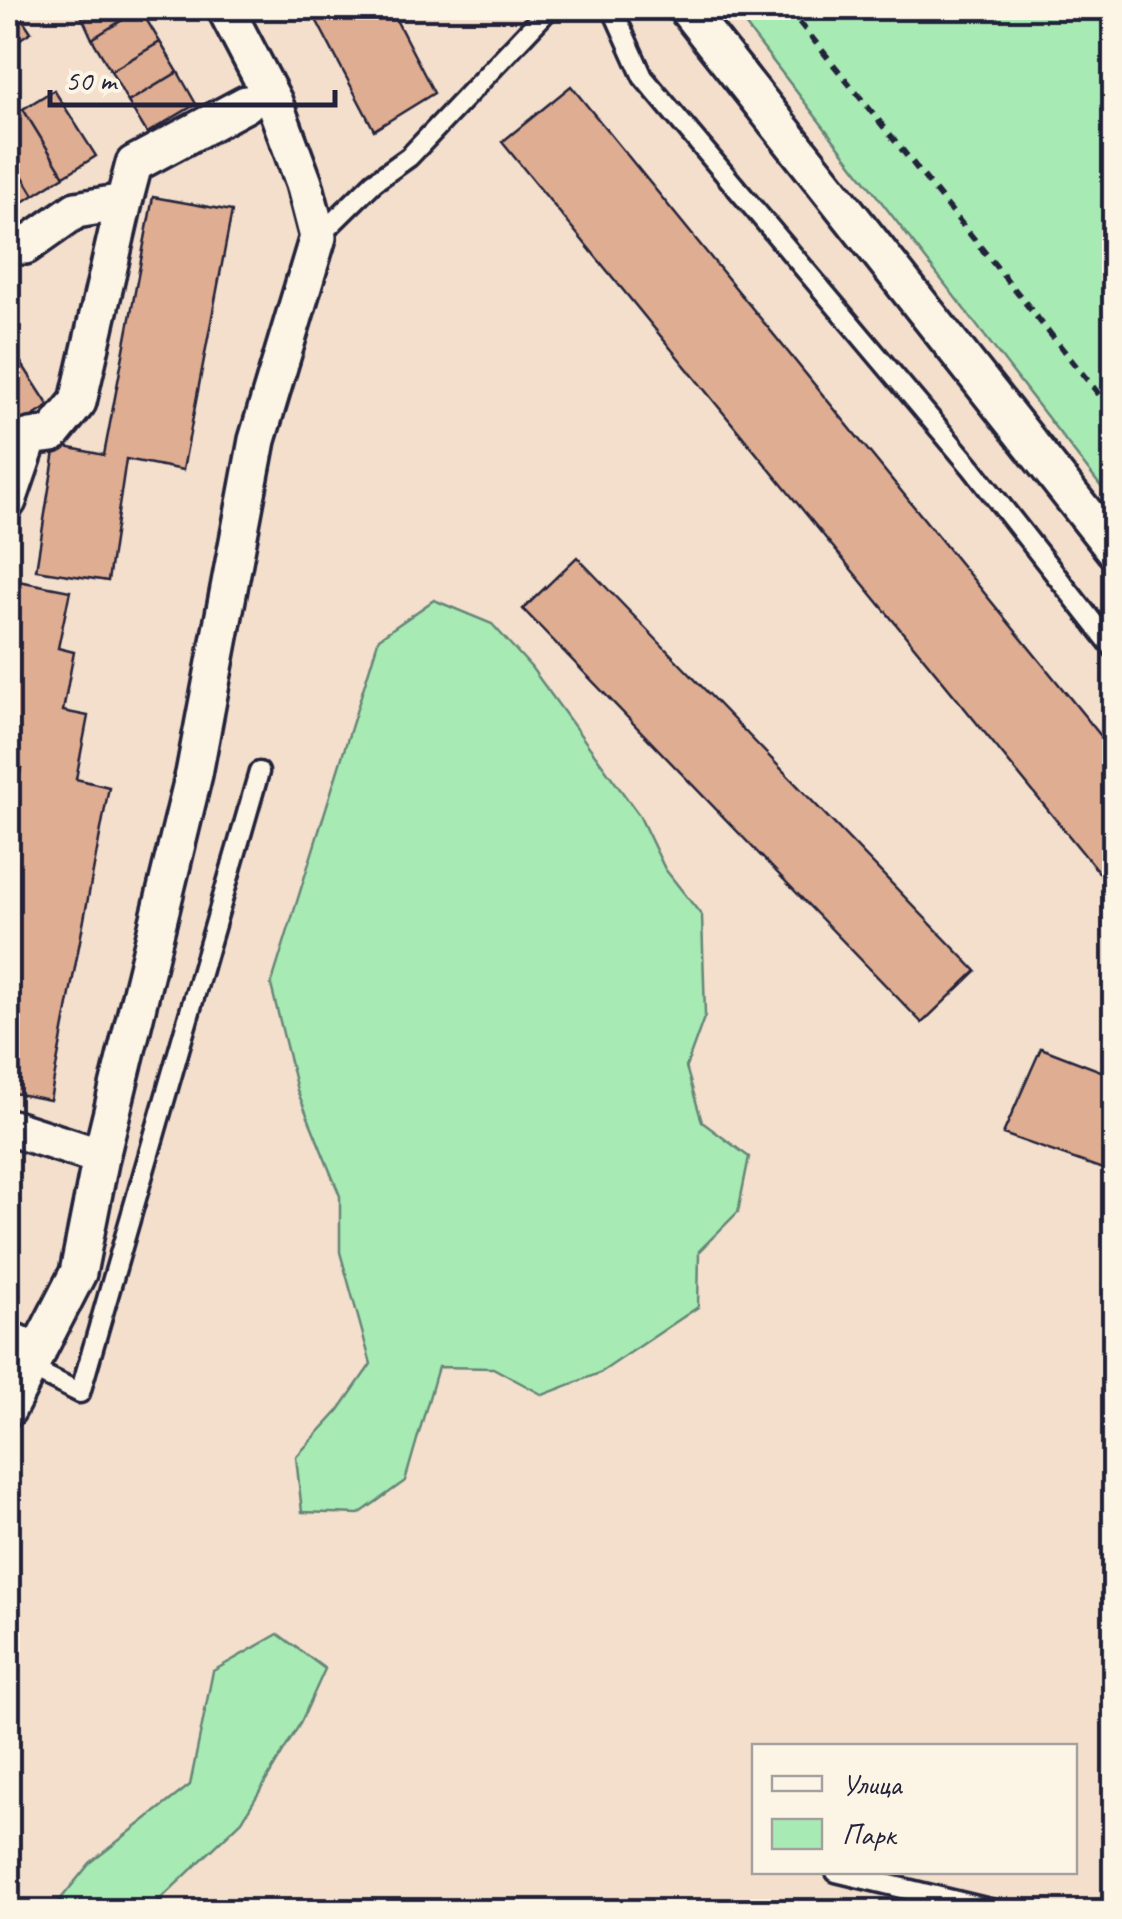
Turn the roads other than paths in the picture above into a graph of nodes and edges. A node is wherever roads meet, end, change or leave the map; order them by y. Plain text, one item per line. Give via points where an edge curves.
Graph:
1 (225, 8) edge
2 (550, 8) edge
3 (612, 8) edge
4 (686, 8) edge
5 (246, 104) dead end
6 (124, 202) junction
7 (318, 238) junction
8 (25, 246) dead end
9 (8, 501) edge
10 (1114, 550) edge
11 (1114, 649) edge
12 (259, 772) dead end
13 (8, 1127) edge
14 (101, 1158) junction
15 (25, 1353) edge
16 (8, 1410) edge
17 (844, 1874) edge
18 (1002, 1912) edge

1 - 7 street via 274,102
2 - 7 lane via 409,157
3 - 11 lane via 644,77 972,468
4 - 10 street
5 - 6 street via 134,164
6 - 8 street via 76,210
6 - 9 street via 78,402 52,434 30,437
7 - 14 street via 257,440 194,774
12 - 15 lane via 80,1392
13 - 14 street
14 - 15 street via 78,1273
15 - 16 street
17 - 18 lane

